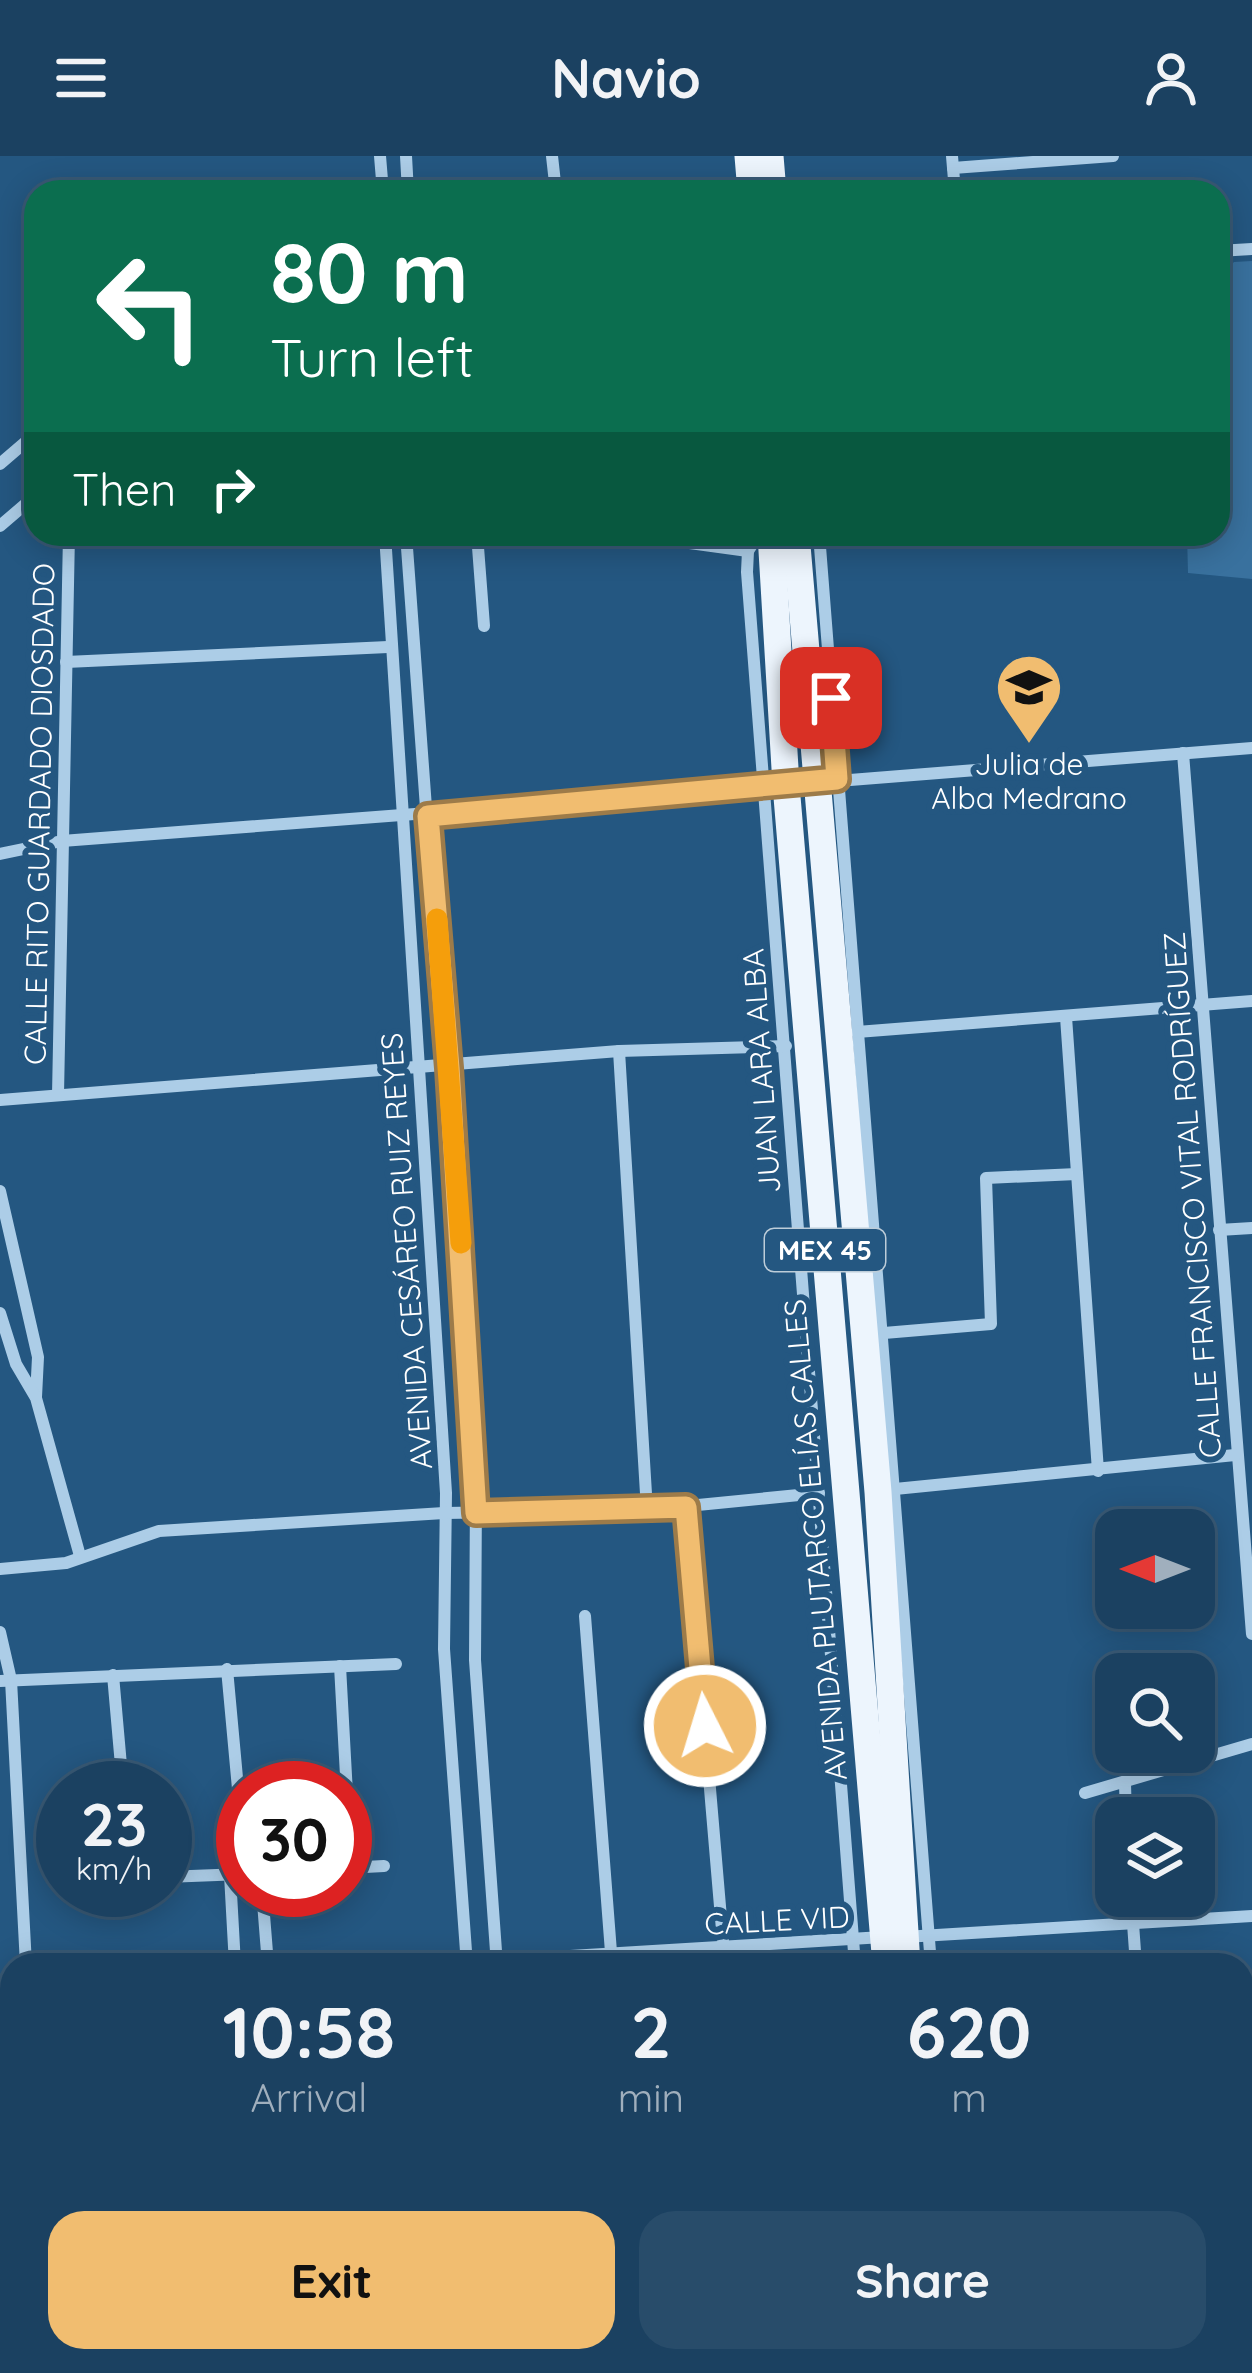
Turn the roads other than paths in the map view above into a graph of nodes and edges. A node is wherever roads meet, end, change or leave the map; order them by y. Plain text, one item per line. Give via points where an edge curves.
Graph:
1 (1113, 156) edge
2 (952, 162) edge
3 (24, 443) edge
4 (0, 464) edge
5 (24, 505) edge
6 (0, 526) edge
7 (69, 546) edge
8 (385, 546) edge
9 (407, 546) edge
10 (478, 546) edge
11 (760, 546) edge
12 (798, 546) edge
13 (819, 546) edge
14 (484, 626) dead end
15 (388, 647) junction
16 (66, 662) junction
17 (1252, 748) edge
18 (1183, 753) junction
19 (827, 782) junction
20 (774, 786) junction
21 (428, 816) junction
22 (402, 818) junction
23 (62, 841) junction
24 (0, 854) edge
25 (1252, 1001) edge
26 (1202, 1005) junction
27 (1066, 1017) junction
28 (856, 1032) junction
29 (787, 1046) junction
30 (619, 1052) junction
31 (449, 1068) junction
32 (419, 1069) junction
33 (58, 1095) junction
34 (0, 1100) edge
35 (847, 1154) junction
36 (805, 1166) junction
37 (1077, 1174) junction
38 (869, 1184) junction
39 (0, 1191) edge
40 (1252, 1228) edge
41 (1219, 1230) junction
42 (0, 1313) edge
43 (877, 1337) junction
44 (832, 1346) junction
45 (810, 1369) junction
46 (36, 1398) junction
47 (1235, 1455) junction
48 (1098, 1471) junction
49 (895, 1490) junction
50 (819, 1493) junction
51 (686, 1507) junction
52 (647, 1510) junction
53 (444, 1513) junction
54 (476, 1513) junction
55 (80, 1556) junction
56 (0, 1569) edge
57 (585, 1616) dead end
58 (0, 1633) edge
59 (1252, 1634) edge
60 (396, 1664) dead end
61 (340, 1666) junction
62 (227, 1669) junction
63 (112, 1676) junction
64 (6, 1680) edge
65 (914, 1739) junction
66 (1252, 1744) edge
67 (838, 1748) junction
68 (120, 1761) edge
69 (235, 1761) edge
70 (344, 1761) edge
71 (865, 1767) junction
72 (898, 1776) junction
73 (1125, 1784) junction
74 (1085, 1793) dead end
75 (1125, 1797) edge
76 (384, 1866) dead end
77 (372, 1867) edge
78 (1252, 1916) edge
79 (237, 1917) edge
80 (264, 1917) edge
81 (1132, 1917) edge
82 (1133, 1927) junction
83 (853, 1941) junction
84 (724, 1946) junction
85 (902, 1948) edge
86 (25, 1953) edge
87 (236, 1953) edge
88 (267, 1953) edge
89 (466, 1953) edge
90 (495, 1953) edge
91 (612, 1953) edge
92 (664, 1953) edge
93 (724, 1953) edge
94 (854, 1953) edge
95 (1135, 1953) edge

1 - 2 street
3 - 4 street
5 - 6 street
7 - 16 street, CALLE RITO GUARDADO DIOSDADO
8 - 15 street, AVENIDA CESÁREO RUIZ REYES
9 - 21 street, AVENIDA CESÁREO RUIZ REYES
10 - 14 street
11 - 20 main road, AVENIDA PLUTARCO ELÍAS CALLES / MEX 45
12 - 19 main road, AVENIDA PLUTARCO ELÍAS CALLES / MEX 45
13 - 19 street
15 - 16 street
15 - 22 street, AVENIDA CESÁREO RUIZ REYES
16 - 23 street, CALLE RITO GUARDADO DIOSDADO
17 - 18 street
18 - 19 street
18 - 26 street, CALLE FRANCISCO VITAL RODRÍGUEZ
19 - 20 street
19 - 28 street
19 - 35 main road, AVENIDA PLUTARCO ELÍAS CALLES / MEX 45
20 - 21 street
20 - 29 street, JUAN LARA ALBA
20 - 36 main road, AVENIDA PLUTARCO ELÍAS CALLES / MEX 45
21 - 22 street
21 - 31 street, AVENIDA CESÁREO RUIZ REYES
22 - 23 street
22 - 32 street, AVENIDA CESÁREO RUIZ REYES
23 - 24 street
23 - 33 street, CALLE RITO GUARDADO DIOSDADO
25 - 26 street
26 - 27 street
26 - 41 street, CALLE FRANCISCO VITAL RODRÍGUEZ
27 - 28 street
27 - 37 street
28 - 38 street
29 - 30 street
29 - 36 street, JUAN LARA ALBA
30 - 31 street
30 - 52 street
31 - 32 street
31 - 54 street, AVENIDA CESÁREO RUIZ REYES
32 - 33 street
32 - 53 street, AVENIDA CESÁREO RUIZ REYES
33 - 34 street
35 - 38 main road
35 - 43 main road, AVENIDA PLUTARCO ELÍAS CALLES / MEX 45
36 - 44 main road, AVENIDA PLUTARCO ELÍAS CALLES / MEX 45
36 - 45 street, JUAN LARA ALBA
37 - 43 street via 986,1178 991,1324
37 - 48 street
38 - 43 street
39 - 46 street via 38,1357
40 - 41 street
41 - 47 street, CALLE FRANCISCO VITAL RODRÍGUEZ
42 - 46 street
43 - 49 street
43 - 72 main road, AVENIDA PLUTARCO ELÍAS CALLES / MEX 45
44 - 45 main road
44 - 71 main road, AVENIDA PLUTARCO ELÍAS CALLES / MEX 45
45 - 50 street, JUAN LARA ALBA
46 - 55 street
47 - 48 street
47 - 59 street, CALLE FRANCISCO VITAL RODRÍGUEZ
48 - 49 street
49 - 65 street
50 - 51 street
50 - 67 street, JUAN LARA ALBA
51 - 52 street
51 - 84 street
52 - 54 street
53 - 54 street
53 - 55 street via 159,1531
53 - 89 street, AVENIDA CESÁREO RUIZ REYES via 444,1649
54 - 90 street, AVENIDA CESÁREO RUIZ REYES via 475,1660
55 - 56 street
57 - 91 street
58 - 64 street
60 - 61 street
61 - 62 street
61 - 70 street
62 - 63 street
62 - 69 street
63 - 64 street
63 - 68 street
64 - 86 street
65 - 72 main road
65 - 85 street
66 - 73 street
67 - 71 main road
67 - 83 street, JUAN LARA ALBA
71 - 85 main road, AVENIDA PLUTARCO ELÍAS CALLES / MEX 45
72 - 85 main road, AVENIDA PLUTARCO ELÍAS CALLES / MEX 45
73 - 74 street
73 - 75 street
76 - 77 street
78 - 82 street, CALLE VID
79 - 87 street
80 - 88 street
81 - 82 street
82 - 85 street, CALLE VID
82 - 95 street
83 - 84 street, CALLE VID
83 - 85 street, CALLE VID
83 - 94 street, JUAN LARA ALBA
84 - 92 street, CALLE VID
84 - 93 street

